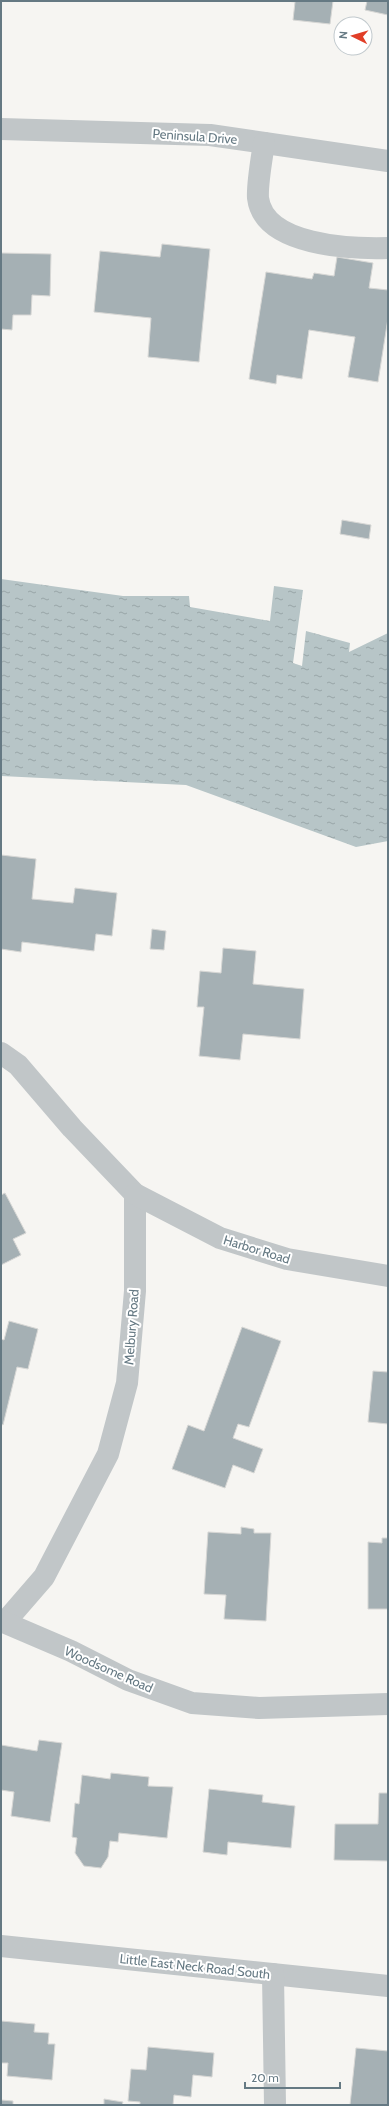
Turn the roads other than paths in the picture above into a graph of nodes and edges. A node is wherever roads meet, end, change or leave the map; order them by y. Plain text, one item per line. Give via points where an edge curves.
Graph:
1 (1, 129) edge
2 (264, 143) junction
3 (388, 161) edge
4 (388, 248) edge
5 (1, 1053) edge
6 (135, 1194) junction
7 (388, 1276) edge
8 (3, 1621) edge
9 (388, 1704) edge
10 (1, 1946) edge
11 (273, 1974) junction
12 (388, 1986) edge
13 (275, 2105) edge

1 - 2 street, Peninsula Drive via 210,135
2 - 3 street, Peninsula Drive
2 - 4 street via 258,198 274,226 290,236 329,244 373,249
5 - 6 street via 18,1065 72,1128
6 - 7 street, Harbor Road via 220,1238 287,1259
6 - 8 street, Melbury Road via 135,1291 127,1383 108,1454 44,1577
8 - 9 street, Woodsome Road via 128,1680 192,1703 259,1708
10 - 11 street, Little East Neck Road South
11 - 12 street, Little East Neck Road South
11 - 13 street

